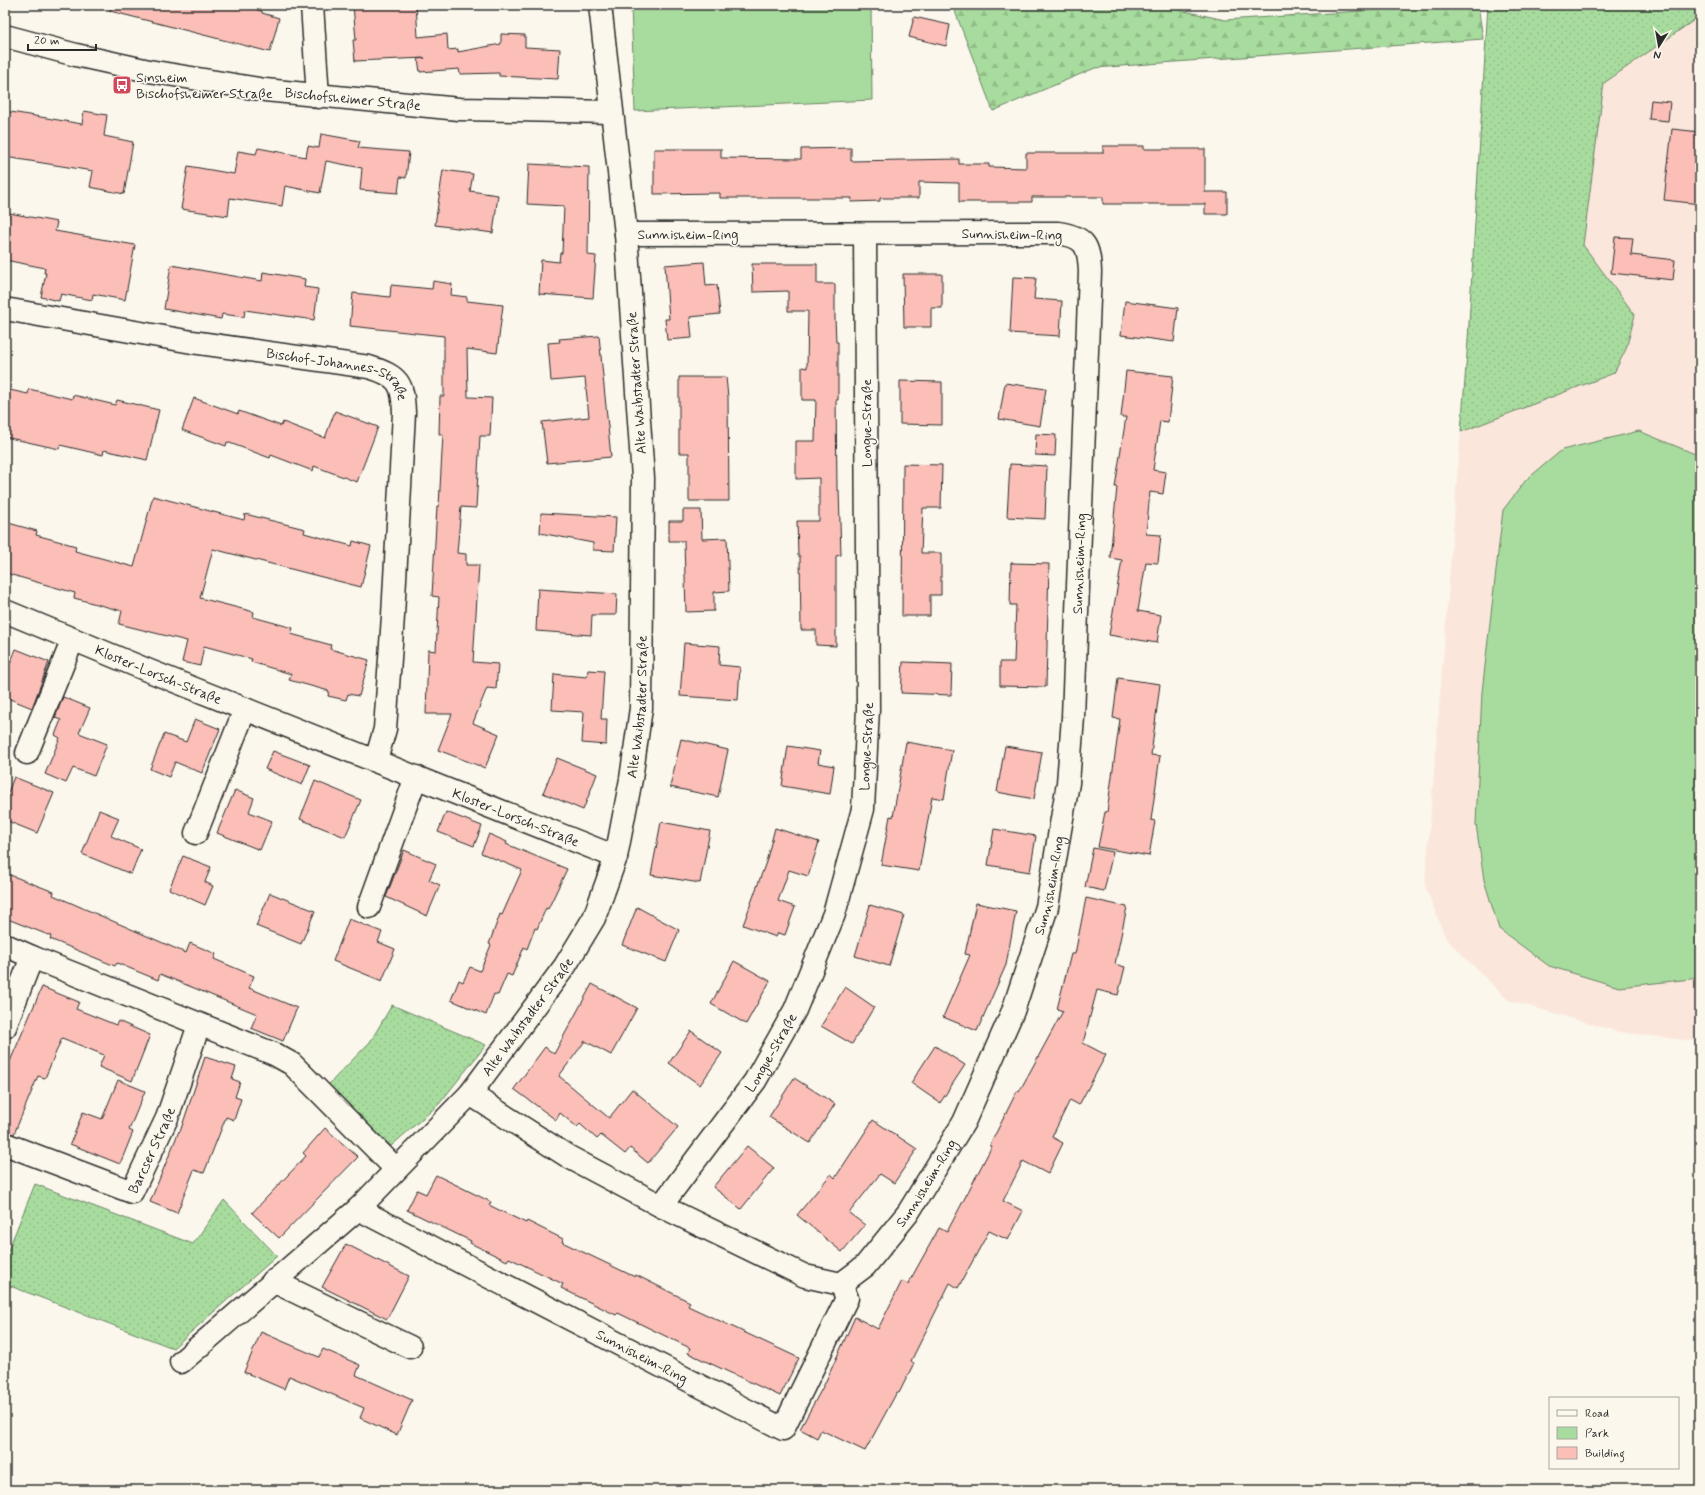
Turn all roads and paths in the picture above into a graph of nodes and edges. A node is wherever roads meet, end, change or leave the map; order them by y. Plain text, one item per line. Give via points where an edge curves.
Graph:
1 (312, 5) edge
2 (600, 5) edge
3 (5, 36) edge
4 (318, 97) junction
5 (611, 112) junction
6 (626, 234) junction
7 (865, 234) junction
8 (5, 309) edge
9 (5, 611) edge
10 (73, 639) junction
11 (245, 709) junction
12 (27, 753) dead end
13 (376, 760) junction
14 (416, 777) junction
15 (196, 833) dead end
16 (616, 857) junction
17 (369, 907) dead end
18 (5, 945) edge
19 (32, 957) junction
20 (199, 1025) junction
21 (5, 1027) edge
22 (470, 1094) junction
23 (5, 1144) edge
24 (396, 1169) junction
25 (661, 1206) junction
26 (358, 1209) junction
27 (273, 1282) junction
28 (841, 1284) junction
29 (410, 1348) dead end
30 (181, 1362) dead end

1 - 4 street
2 - 5 street, Alte Waibstadter Straße
3 - 4 street, Bischofsheimer Straße via 149,71
4 - 5 street, Bischofsheimer Straße via 459,109
5 - 6 street, Alte Waibstadter Straße
6 - 7 street, Sunnisheim-Ring
6 - 16 street, Alte Waibstadter Straße via 643,478 641,708
7 - 25 street, Longue-Straße via 868,709 863,809 834,914 795,1010 755,1081
7 - 28 street, Sunnisheim-Ring via 1071,235 1083,241 1089,255 1090,272 1072,724 1068,783 1047,907 1013,1011 964,1122 908,1213 865,1266
8 - 13 street, Bischof-Johannes-Straße via 192,342 369,367 386,372 396,380 403,392 404,414 385,729
9 - 10 street, Kloster-Lorsch-Straße
10 - 11 street, Kloster-Lorsch-Straße
10 - 12 street
11 - 13 street, Kloster-Lorsch-Straße
11 - 15 street
13 - 14 street, Kloster-Lorsch-Straße
14 - 16 street, Kloster-Lorsch-Straße
14 - 17 street
16 - 22 street, Alte Waibstadter Straße via 594,918 569,959
18 - 19 street
19 - 20 street
19 - 21 street
20 - 23 street, Barcser Straße via 167,1118 132,1192
20 - 24 street via 274,1054 292,1064
22 - 24 street, Alte Waibstadter Straße
22 - 25 street via 569,1157
24 - 26 street, Alte Waibstadter Straße
25 - 28 street via 805,1276
26 - 27 street, Alte Waibstadter Straße
26 - 28 street, Sunnisheim-Ring via 783,1429 847,1298
27 - 29 street
27 - 30 street, Alte Waibstadter Straße

